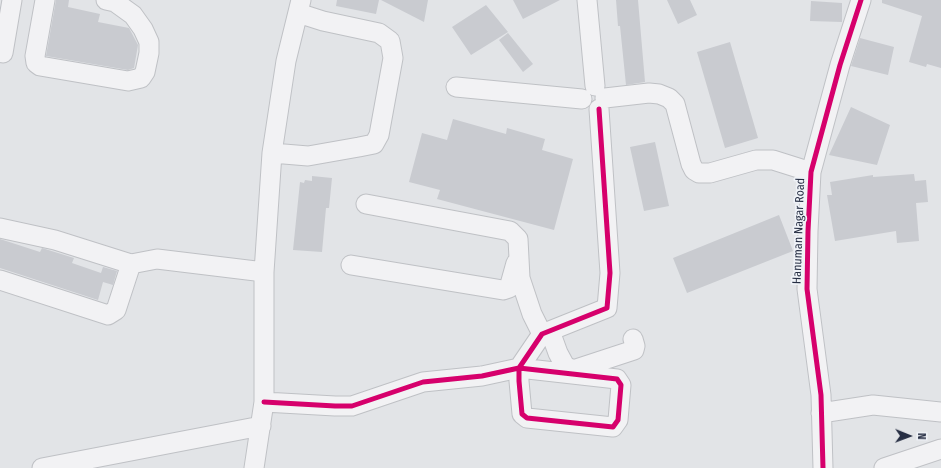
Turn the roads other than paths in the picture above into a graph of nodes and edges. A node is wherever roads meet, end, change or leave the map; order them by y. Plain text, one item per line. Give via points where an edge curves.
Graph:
1 (12, 0) edge
2 (45, 0) edge
3 (106, 0) edge
4 (587, 0) edge
5 (861, 0) edge
6 (300, 6) edge
7 (3, 53) dead end
8 (456, 87) dead end
9 (595, 98) junction
10 (272, 153) junction
11 (811, 172) junction
12 (366, 204) dead end
13 (0, 228) edge
14 (519, 254) junction
15 (131, 264) junction
16 (351, 265) dead end
17 (264, 272) junction
18 (0, 280) edge
19 (546, 333) junction
20 (633, 340) dead end
21 (519, 368) junction
22 (264, 402) junction
23 (941, 412) edge
24 (821, 413) junction
25 (261, 426) junction
26 (941, 449) edge
27 (42, 468) edge
28 (254, 468) edge
29 (823, 468) edge
30 (884, 468) edge

1 - 7 street
2 - 3 street via 36,63 40,66 128,81 141,78 145,72 149,52 149,42 144,29 133,15 114,2
4 - 9 street
5 - 11 street, Hanuman Nagar Road via 840,65
6 - 10 street via 286,61
6 - 10 street via 323,21 379,34 390,41 393,58 380,135 374,144 308,156
8 - 9 street
9 - 11 street via 649,93 669,98 675,104 691,164 698,173 710,173 756,160 773,160
9 - 19 street via 610,273 608,308
10 - 17 street
11 - 24 street, Hanuman Nagar Road via 808,289
12 - 14 street via 510,231 518,239
13 - 15 street via 55,240
14 - 16 street via 509,288 503,290
14 - 19 street via 520,278 532,314
15 - 17 street via 157,259
15 - 18 street via 116,310 108,315
17 - 22 street
19 - 20 street via 565,366 573,370 634,350
19 - 21 street
21 - 21 street via 524,417 580,425 613,427 616,424 621,385 617,379
21 - 22 street via 482,376 423,382 352,406
22 - 25 street
23 - 24 street via 873,406
24 - 29 street, Hanuman Nagar Road
25 - 27 street
25 - 28 street
26 - 30 street

